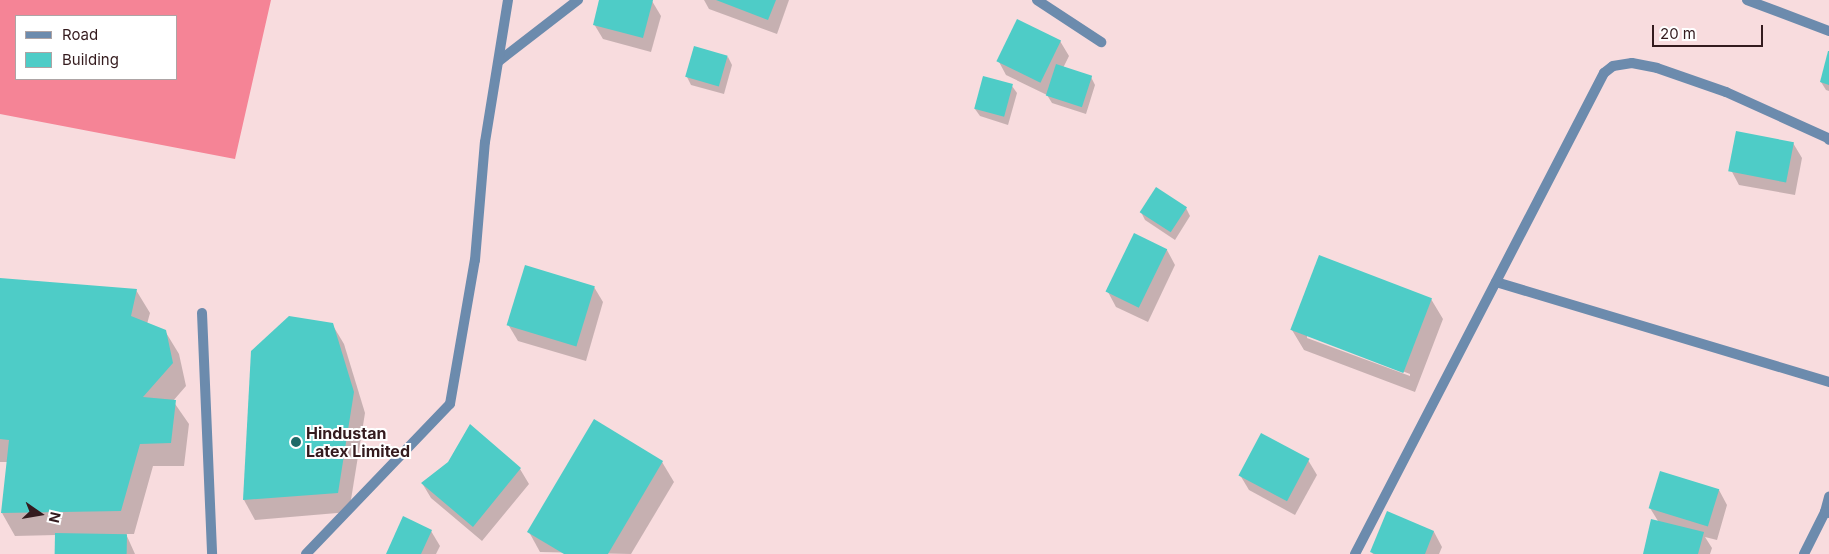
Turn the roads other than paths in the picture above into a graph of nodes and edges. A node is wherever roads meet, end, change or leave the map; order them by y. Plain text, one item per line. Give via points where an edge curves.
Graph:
1 (508, 0) edge
2 (514, 0) edge
3 (578, 0) edge
4 (1037, 0) edge
5 (1747, 0) edge
6 (506, 12) junction
7 (1829, 31) edge
8 (1101, 42) dead end
9 (498, 61) junction
10 (1829, 140) edge
11 (1496, 282) junction
12 (202, 314) dead end
13 (1829, 382) edge
14 (1829, 497) edge
15 (1827, 513) edge
16 (212, 554) edge
17 (306, 554) edge
18 (1355, 554) edge
19 (1804, 554) edge

1 - 6 street
2 - 6 street
3 - 9 street
4 - 8 street
5 - 7 street
6 - 9 street
9 - 17 street via 485,142 475,260 450,404
10 - 11 street via 1726,92 1657,68 1632,63 1613,66 1604,73
11 - 13 street
11 - 18 street
12 - 16 street
14 - 15 street
15 - 19 street

